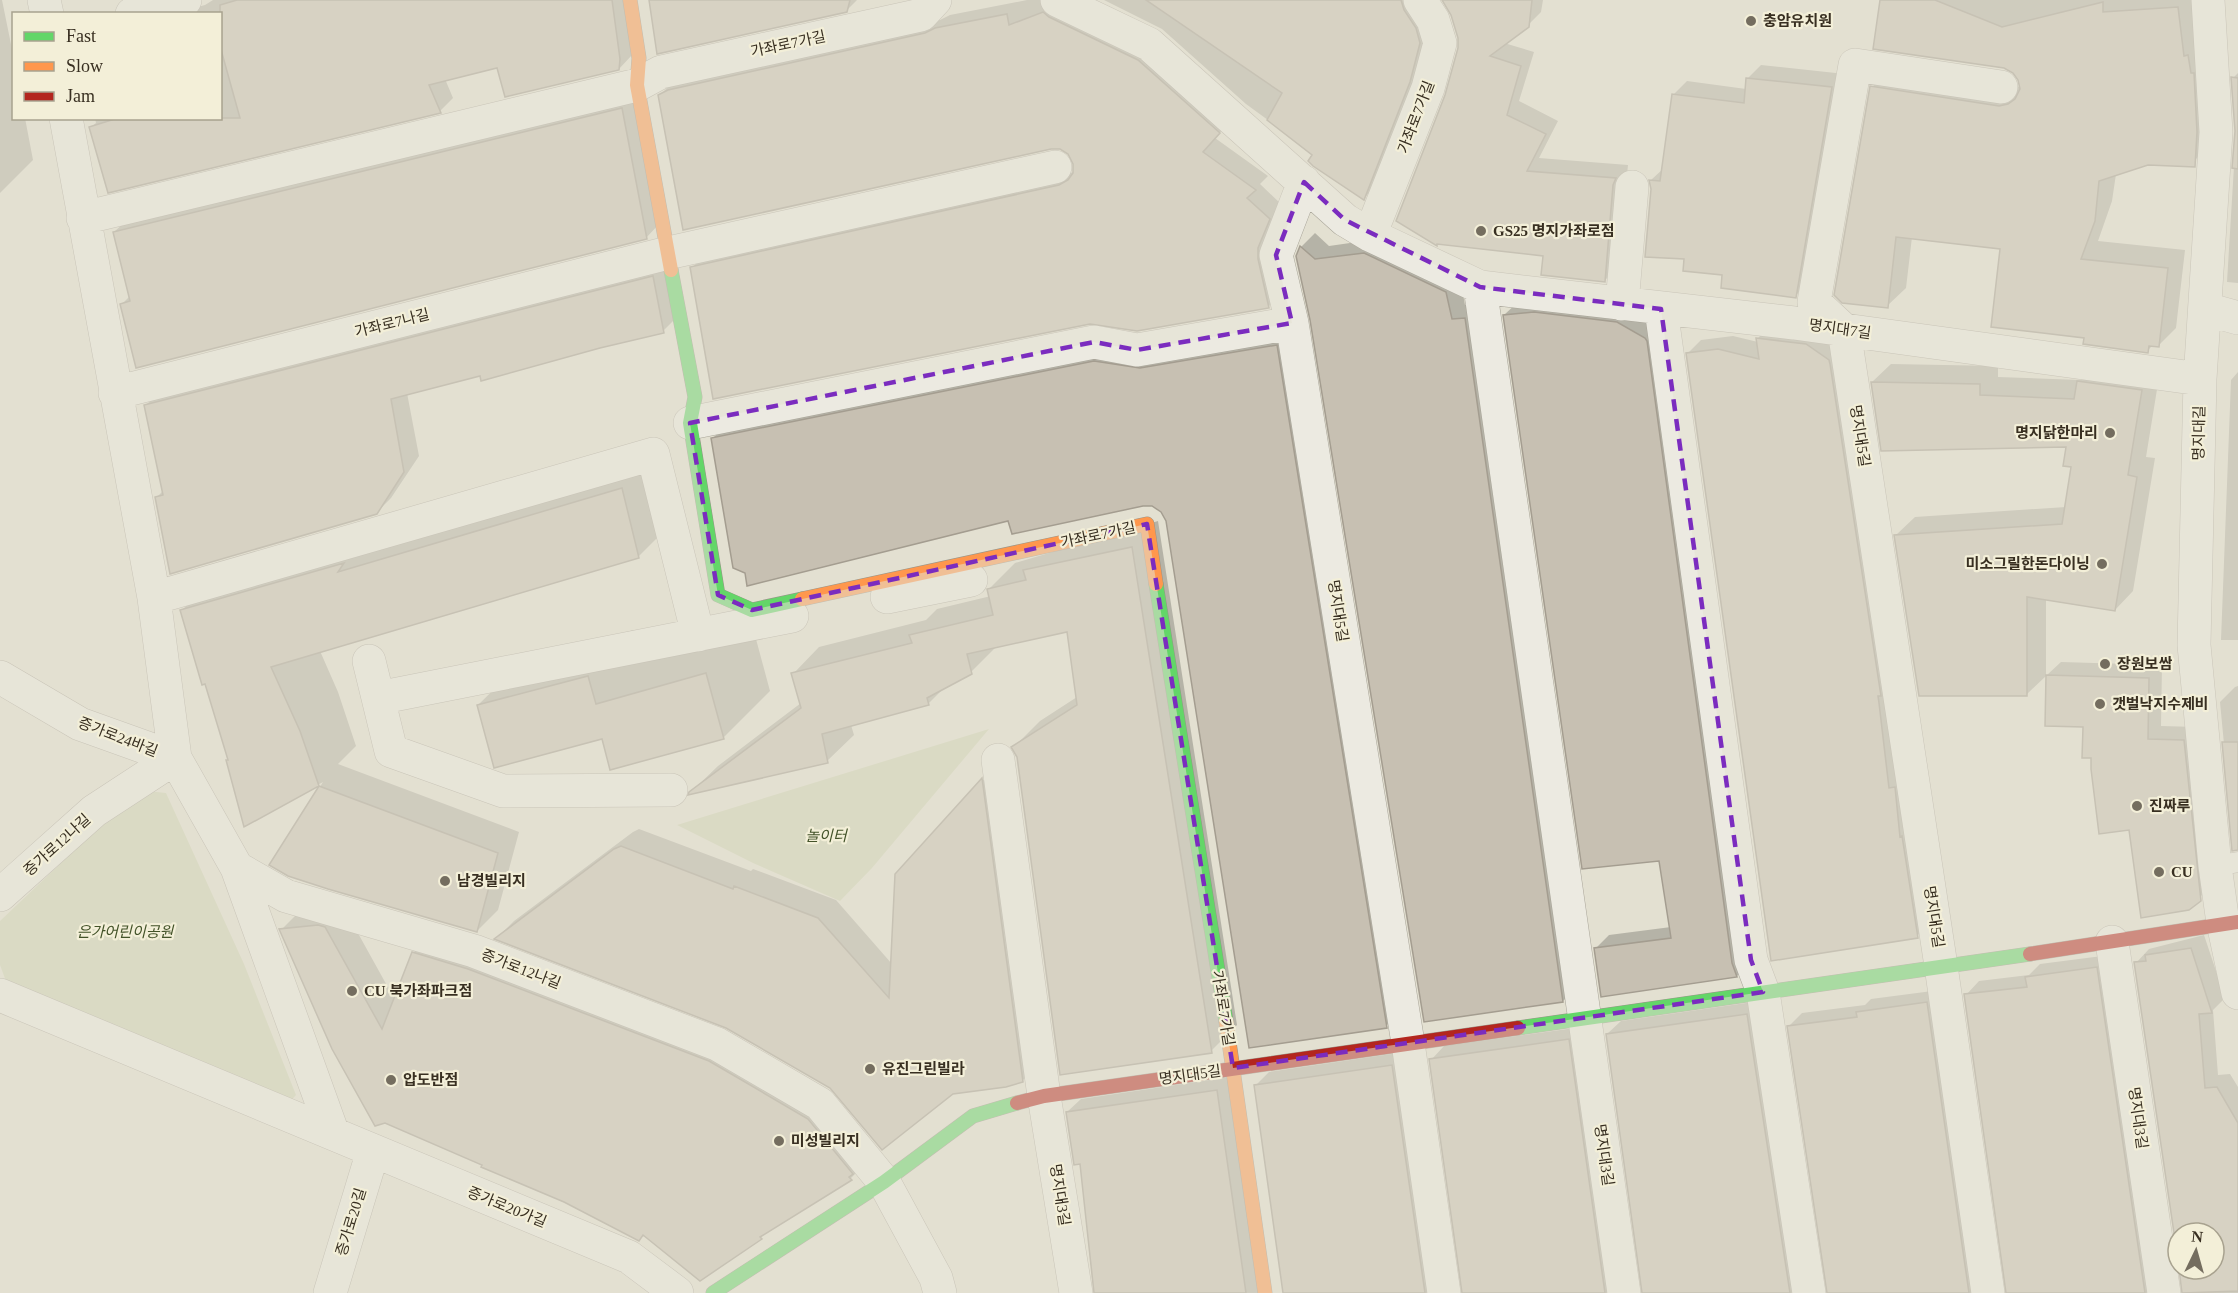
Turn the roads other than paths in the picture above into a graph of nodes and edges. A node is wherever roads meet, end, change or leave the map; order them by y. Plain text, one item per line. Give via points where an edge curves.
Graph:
1 (185, 0) edge
2 (630, 0) edge
3 (934, 0) edge
4 (1057, 0) edge
5 (1420, 0) edge
6 (2208, 0) edge
7 (140, 12) edge
8 (638, 84) junction
9 (2001, 87) dead end
10 (66, 120) edge
11 (1055, 167) dead end
12 (1304, 182) junction
13 (1632, 187) dead end
14 (84, 218) junction
15 (1370, 235) junction
16 (668, 253) junction
17 (1480, 287) junction
18 (1622, 304) junction
19 (1661, 309) junction
20 (2206, 309) junction
21 (2238, 318) edge
22 (1292, 323) junction
23 (1844, 330) junction
24 (2200, 379) junction
25 (115, 393) junction
26 (690, 423) junction
27 (970, 580) dead end
28 (154, 598) junction
29 (698, 635) junction
30 (369, 661) dead end
31 (0, 677) edge
32 (378, 698) junction
33 (176, 758) junction
34 (998, 760) dead end
35 (670, 790) dead end
36 (2227, 864) edge
37 (237, 868) junction
38 (0, 895) edge
39 (2230, 922) edge
40 (2112, 942) junction
41 (1941, 966) junction
42 (1763, 992) junction
43 (2238, 993) edge
44 (0, 995) edge
45 (1584, 1018) junction
46 (1408, 1043) junction
47 (1233, 1068) junction
48 (1044, 1096) junction
49 (332, 1131) junction
50 (373, 1151) junction
51 (884, 1182) junction
52 (330, 1293) edge
53 (677, 1293) edge
54 (714, 1293) edge
55 (940, 1293) edge
56 (1076, 1293) edge
57 (1265, 1293) edge
58 (1444, 1293) edge
59 (1624, 1293) edge
60 (1809, 1293) edge
61 (1988, 1293) edge
62 (2164, 1293) edge

1 - 7 street
2 - 8 street, 가좌로7가길 via 639,58
3 - 8 street, 가좌로7가길 via 921,15 661,72
4 - 12 street via 1149,44
5 - 15 street, 가좌로7가길 via 1433,20 1440,43 1428,88
6 - 20 street, 명지대길 via 2216,132
8 - 14 street
8 - 16 street, 가좌로7가길
9 - 23 street via 1855,65 1814,302
10 - 14 street
11 - 16 street
12 - 15 street via 1345,220
12 - 22 street, 명지대5길 via 1276,255
13 - 18 street
14 - 25 street
15 - 17 street
16 - 25 street, 가좌로7나길
16 - 26 street, 가좌로7가길 via 695,397
17 - 18 street, 명지대7길
17 - 45 street
18 - 19 street, 명지대7길
19 - 23 street, 명지대7길
19 - 42 street via 1751,960
20 - 21 street
20 - 24 street, 명지대길
22 - 26 street via 1137,350 1094,342
22 - 46 street, 명지대5길
23 - 24 street, 명지대7길
23 - 41 street, 명지대5길
24 - 36 street, 명지대길 via 2194,645
25 - 28 street
26 - 47 street, 가좌로7가길 via 718,595 752,610 1147,524
27 - 29 street
28 - 29 street via 653,454
28 - 33 street
29 - 32 street
30 - 32 street
31 - 33 street, 증가로24바길 via 80,724
32 - 35 street via 391,751 503,791
33 - 37 street
33 - 38 street, 증가로12나길 via 94,811
34 - 48 street
36 - 39 street, 명지대길
37 - 49 street
37 - 51 street, 증가로12나길 via 286,896 474,951 717,1044 820,1104
39 - 40 street, 명지대5길
39 - 43 street, 명지대길
40 - 41 street, 명지대5길
40 - 62 street, 명지대3길
41 - 42 street, 명지대5길
41 - 61 street
42 - 45 street, 명지대5길
42 - 60 street
44 - 49 street, 증가로20가길
45 - 46 street, 명지대5길
45 - 59 street, 명지대3길
46 - 47 street, 명지대5길
46 - 58 street
47 - 48 street, 명지대5길
47 - 57 street
48 - 51 street, 명지대5길 via 973,1116
48 - 56 street, 명지대3길
49 - 50 street, 증가로20가길
50 - 52 street, 증가로20길
50 - 53 street, 증가로20가길 via 629,1257
51 - 54 street
51 - 55 street, 증가로12나길 via 936,1278

